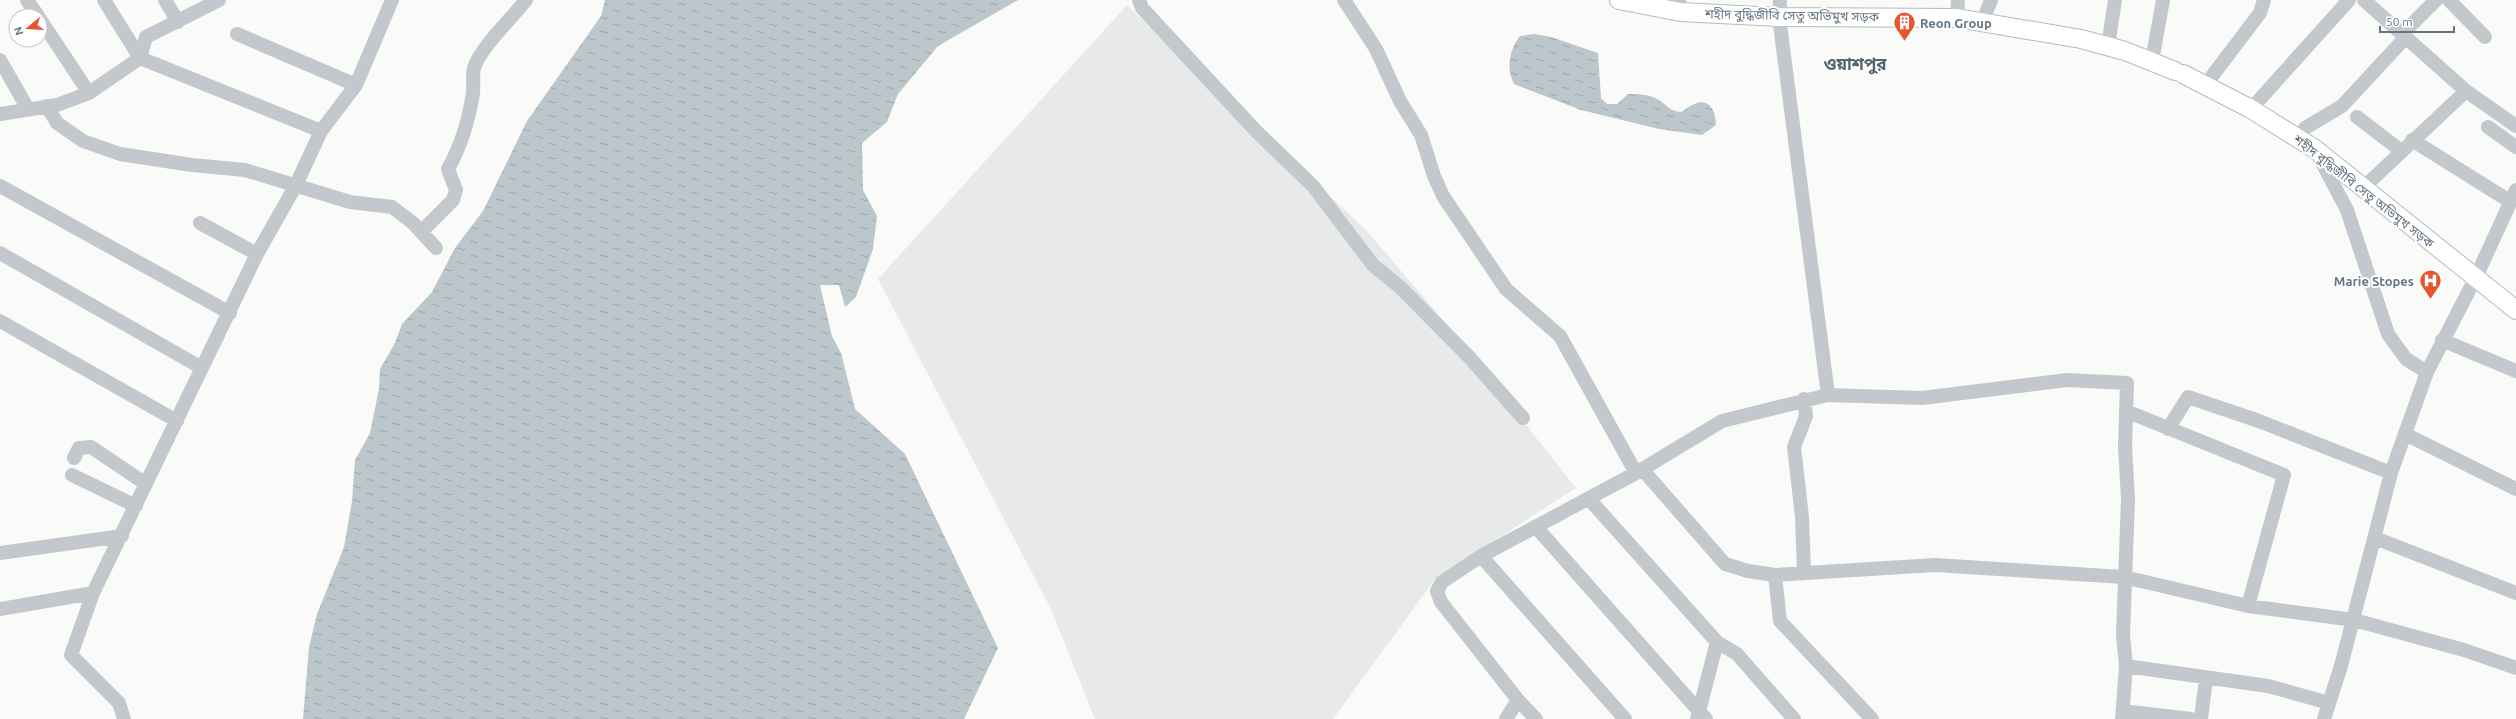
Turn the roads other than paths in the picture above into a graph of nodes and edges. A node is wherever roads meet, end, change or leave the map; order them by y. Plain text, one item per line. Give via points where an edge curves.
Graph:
1 (104, 0) edge
2 (165, 0) edge
3 (219, 0) edge
4 (392, 0) edge
5 (526, 0) edge
6 (1139, 0) edge
7 (1344, 0) edge
8 (1619, 0) edge
9 (1958, 0) edge
10 (1991, 0) edge
11 (2115, 0) edge
12 (2163, 0) edge
13 (2264, 0) edge
14 (2349, 0) edge
15 (2364, 0) edge
16 (2436, 0) edge
17 (2449, 0) edge
18 (1680, 6) edge
19 (1779, 9) edge
20 (1957, 18) junction
21 (1984, 18) dead end
22 (178, 22) junction
23 (48, 31) edge
24 (237, 34) dead end
25 (2404, 36) junction
26 (2485, 37) dead end
27 (2108, 46) junction
28 (140, 58) junction
29 (0, 60) edge
30 (2152, 61) junction
31 (2206, 84) junction
32 (356, 85) junction
33 (2466, 91) junction
34 (89, 93) junction
35 (47, 106) junction
36 (28, 109) junction
37 (2251, 110) junction
38 (0, 114) edge
39 (2357, 117) dead end
40 (2516, 126) edge
41 (2488, 127) dead end
42 (2305, 128) dead end
43 (320, 131) junction
44 (2412, 140) junction
45 (2516, 147) edge
46 (2315, 149) junction
47 (2400, 150) junction
48 (296, 185) junction
49 (0, 186) edge
50 (2363, 188) junction
51 (2512, 206) edge
52 (200, 223) dead end
53 (421, 232) junction
54 (436, 248) dead end
55 (0, 253) edge
56 (257, 254) junction
57 (2476, 277) junction
58 (2516, 310) edge
59 (230, 313) junction
60 (0, 321) edge
61 (2442, 340) junction
62 (202, 368) junction
63 (2516, 371) edge
64 (2427, 372) junction
65 (1828, 395) junction
66 (1804, 399) junction
67 (2126, 411) junction
68 (1523, 418) dead end
69 (177, 421) junction
70 (2168, 429) junction
71 (2405, 434) junction
72 (74, 458) dead end
73 (1639, 471) junction
74 (2391, 473) junction
75 (72, 475) dead end
76 (146, 484) junction
77 (2516, 489) edge
78 (1589, 499) junction
79 (136, 506) junction
80 (1536, 527) junction
81 (122, 536) junction
82 (2375, 538) junction
83 (0, 553) edge
84 (1481, 556) junction
85 (1804, 572) junction
86 (1775, 575) junction
87 (2124, 577) junction
88 (94, 593) junction
89 (2516, 593) edge
90 (2248, 606) junction
91 (0, 609) edge
92 (2354, 620) junction
93 (1717, 642) junction
94 (2126, 666) junction
95 (2516, 668) edge
96 (2206, 678) junction
97 (1518, 700) junction
98 (2329, 703) junction
99 (2122, 715) edge
100 (1701, 717) edge
101 (124, 719) edge
102 (1506, 719) edge
103 (1536, 719) edge
104 (1625, 719) edge
105 (1794, 719) edge
106 (1872, 719) edge
107 (2191, 719) edge
108 (2201, 719) edge
109 (2324, 719) edge

1 - 28 street
2 - 22 street
3 - 22 street
4 - 32 street
5 - 53 street via 489,43 474,68 473,93 464,131 458,151 448,169 456,190 453,200
6 - 68 street via 1142,8 1256,132 1313,186 1373,265 1401,288 1470,358
7 - 73 street via 1376,49 1400,101 1421,135 1443,196 1506,289 1560,336
8 - 18 main road, শহীদ বুদ্ধিজীবি সেতু অভিমুখ সড়ক
9 - 20 street
10 - 21 street
11 - 27 street
12 - 30 street
13 - 31 street via 2260,13
14 - 37 street
15 - 25 street
16 - 25 street
17 - 26 street
18 - 19 main road, শহীদ বুদ্ধিজীবি সেতু অভিমুখ সড়ক
19 - 20 main road, শহীদ বুদ্ধিজীবি সেতু অভিমুখ সড়ক
19 - 65 street
20 - 27 main road, শহীদ বুদ্ধিজীবি সেতু অভিমুখ সড়ক
22 - 28 street via 146,37
23 - 34 street
24 - 32 street
25 - 33 street
25 - 42 street via 2342,106
27 - 30 main road, শহীদ বুদ্ধিজীবি সেতু অভিমুখ সড়ক
28 - 34 street
28 - 43 street
29 - 36 street
30 - 31 main road, শহীদ বুদ্ধিজীবি সেতু অভিমুখ সড়ক
31 - 37 main road, শহীদ বুদ্ধিজীবি সেতু অভিমুখ সড়ক
32 - 43 street
33 - 40 street
33 - 44 street
34 - 35 street via 57,105
35 - 36 street
35 - 48 street via 57,123 83,141 120,154 245,170
36 - 38 street
37 - 46 main road, শহীদ বুদ্ধিজীবি সেতু অভিমুখ সড়ক
39 - 47 street
41 - 45 street
43 - 48 street
44 - 47 street
44 - 51 street
46 - 50 main road, শহীদ বুদ্ধিজীবি সেতু অভিমুখ সড়ক
46 - 64 street via 2347,210 2388,334 2406,359
47 - 50 street
48 - 53 street via 350,202 392,207
48 - 56 street
49 - 59 street
50 - 57 main road, শহীদ বুদ্ধিজীবি সেতু অভিমুখ সড়ক
51 - 57 street
52 - 56 street
53 - 54 street
55 - 62 street
56 - 59 street
57 - 58 main road, শহীদ বুদ্ধিজীবি সেতু অভিমুখ সড়ক
57 - 61 street
59 - 62 street
60 - 69 street
61 - 63 street
61 - 64 street
62 - 69 street
64 - 71 street
65 - 66 street
65 - 67 street via 1922,398 2067,380 2127,384
66 - 73 street via 1722,420
66 - 85 street via 1806,416 1794,447 1802,517
67 - 70 street
67 - 87 street via 2128,499
69 - 76 street
70 - 74 street via 2188,397 2259,421
70 - 90 street via 2284,474
71 - 74 street
71 - 77 street
72 - 76 street via 79,448 91,447
73 - 78 street
73 - 86 street via 1725,564
74 - 82 street
75 - 79 street
76 - 79 street
78 - 80 street
78 - 93 street
79 - 81 street
80 - 84 street
80 - 100 street
81 - 83 street
81 - 88 street
82 - 89 street
82 - 92 street
84 - 97 street via 1442,582 1436,591 1441,602
84 - 104 street
85 - 86 street
85 - 87 street via 1935,565
86 - 106 street via 1780,621
87 - 90 street
87 - 94 street
88 - 91 street
88 - 101 street via 71,655 119,703
90 - 92 street
92 - 95 street via 2464,650
92 - 98 street
93 - 100 street
93 - 105 street via 1737,654
94 - 96 street
94 - 99 street
96 - 98 street via 2268,686
96 - 108 street
97 - 102 street
97 - 103 street
98 - 109 street
99 - 107 street

